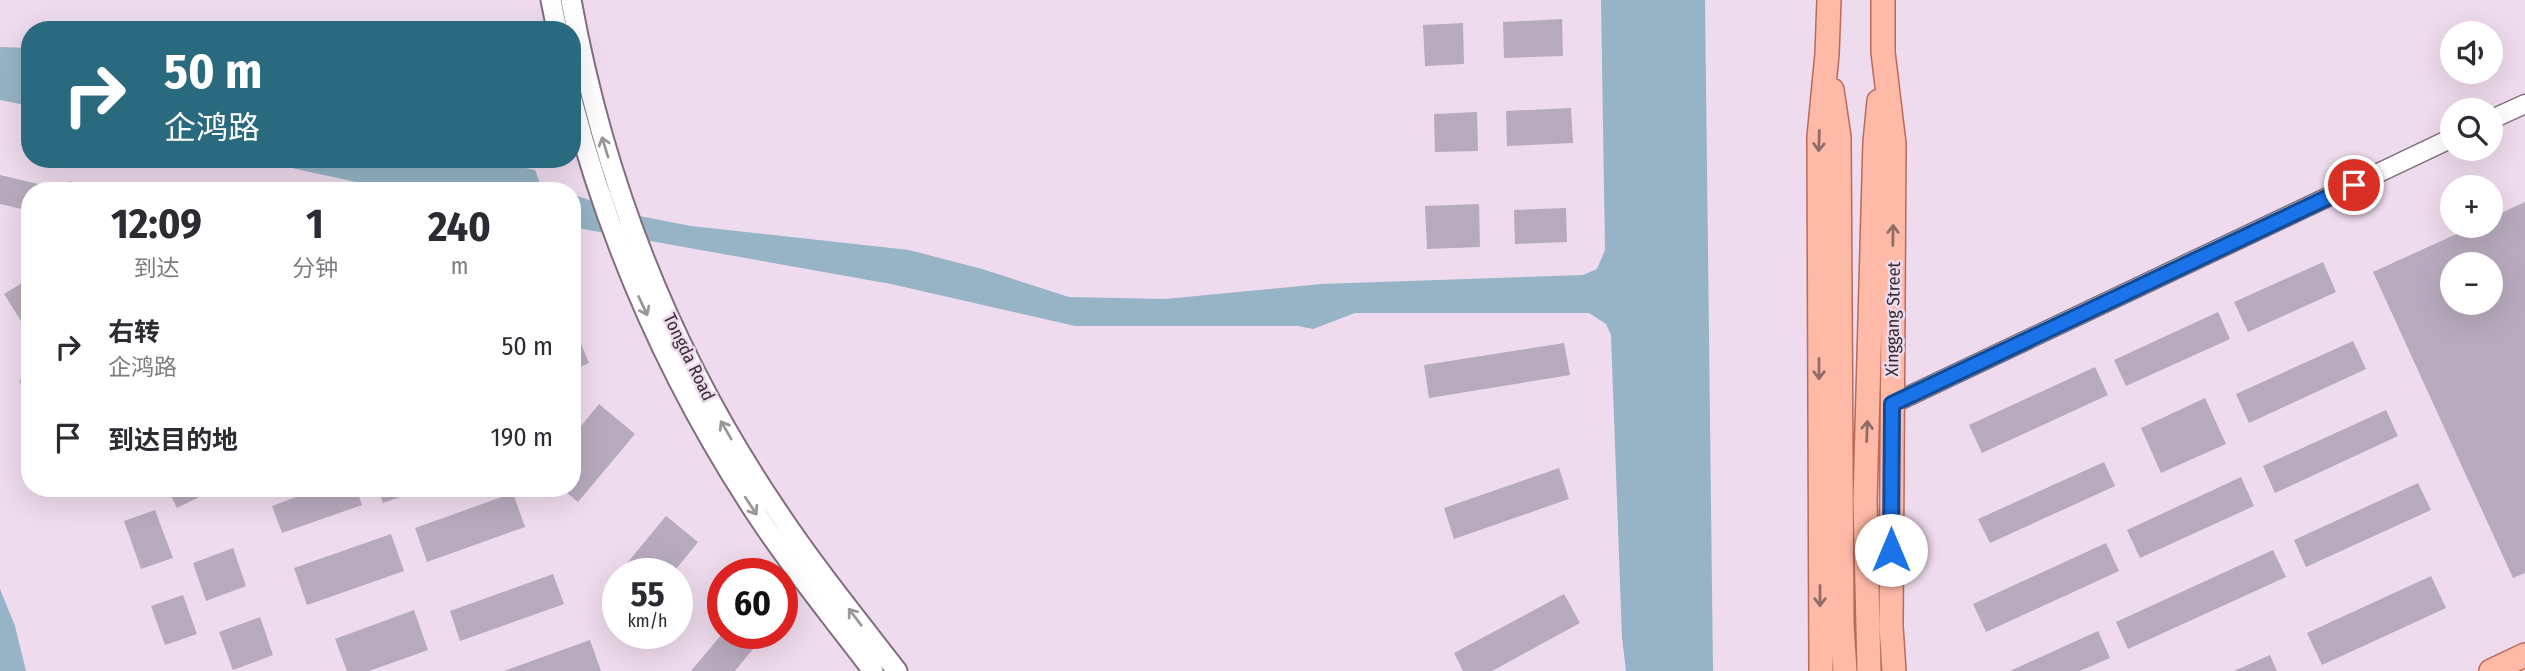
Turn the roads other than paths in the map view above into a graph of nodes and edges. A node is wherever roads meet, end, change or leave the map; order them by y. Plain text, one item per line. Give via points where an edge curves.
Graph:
1 (551, 0) edge
2 (570, 0) edge
3 (1829, 0) edge
4 (1883, 0) edge
5 (555, 21) edge
6 (574, 21) edge
7 (1883, 52) junction
8 (581, 53) edge
9 (1826, 54) junction
10 (2525, 104) edge
11 (2503, 114) edge
12 (581, 130) edge
13 (2440, 144) edge
14 (626, 241) junction
15 (1892, 404) junction
16 (2525, 655) edge
17 (873, 671) edge
18 (897, 671) edge
19 (1821, 671) edge
20 (1845, 671) edge
21 (1869, 671) edge
22 (1894, 671) edge
23 (2491, 671) edge

1 - 5 main road
6 -> 2 main road, Tongda Road
3 - 9 main road
4 - 7 main road, Xinggang Street
15 -> 7 main road, Xinggang Street via 1894,144
21 -> 7 main road, Xinggang Street via 1866,500 1875,142
14 -> 8 main road, Tongda Road via 626,212
9 -> 19 main road via 1819,137
9 - 20 main road via 1839,137
10 - 11 street
12 - 14 main road, Tongda Road via 603,204
13 - 15 street
14 -> 17 main road, Tongda Road via 675,374 728,470 780,549
18 -> 14 main road, Tongda Road via 802,547 744,460
15 - 22 main road, Xinggang Street
16 - 23 main road

